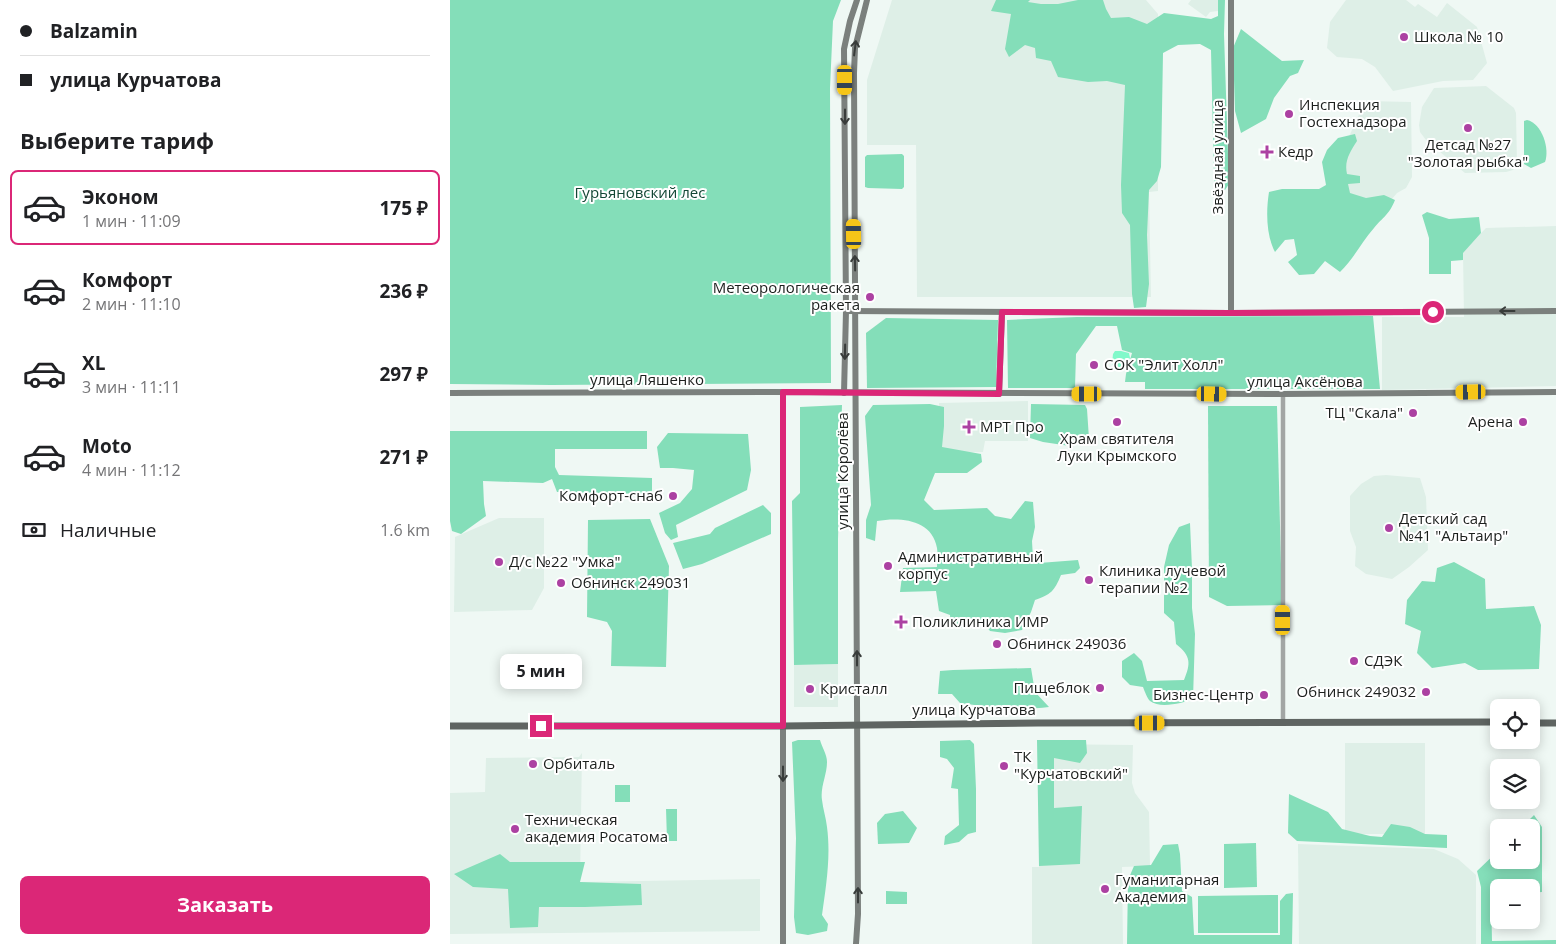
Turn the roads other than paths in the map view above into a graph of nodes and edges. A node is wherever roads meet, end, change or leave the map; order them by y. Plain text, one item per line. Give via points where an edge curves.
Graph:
1 (857, 0) edge
2 (867, 0) edge
3 (1231, 0) edge
4 (846, 311) junction
5 (1556, 311) edge
6 (855, 312) junction
7 (1002, 312) junction
8 (1230, 313) junction
9 (783, 392) junction
10 (855, 392) junction
11 (1556, 392) edge
12 (450, 393) edge
13 (844, 393) junction
14 (999, 394) junction
15 (1283, 394) junction
16 (1490, 722) edge
17 (1540, 722) edge
18 (1283, 723) junction
19 (1556, 723) edge
20 (857, 724) junction
21 (450, 726) edge
22 (783, 726) junction
23 (783, 944) edge
24 (856, 944) edge

1 -> 4 main road, улица Королёва via 844,49
6 -> 2 main road, улица Королёва via 855,48
3 - 8 main road, Звёздная улица
4 - 6 main road
4 -> 13 main road, улица Королёва
5 -> 8 main road
6 - 7 main road
6 - 10 main road, улица Королёва
7 - 8 main road
7 - 14 main road
9 - 12 main road, улица Ляшенко
9 - 13 main road, улица Ляшенко
9 - 22 main road
10 - 13 main road, улица Аксёнова
10 - 14 main road, улица Аксёнова
20 -> 10 main road, улица Королёва
11 - 15 main road, улица Аксёнова
14 - 15 main road, улица Аксёнова
15 - 18 street
16 - 18 main road, улица Курчатова
17 - 19 main road
18 - 20 main road, улица Курчатова
20 - 22 main road, улица Курчатова
24 -> 20 main road, улица Королёва
21 - 22 main road, улица Курчатова
22 -> 23 main road

